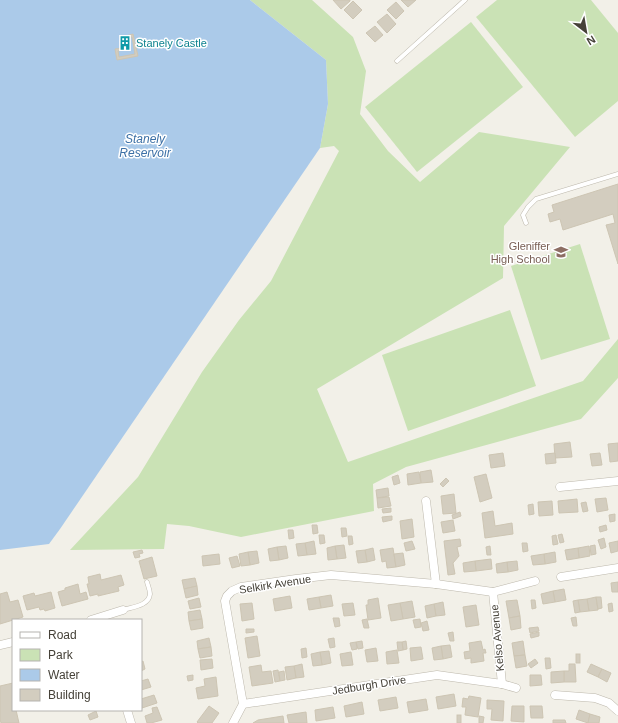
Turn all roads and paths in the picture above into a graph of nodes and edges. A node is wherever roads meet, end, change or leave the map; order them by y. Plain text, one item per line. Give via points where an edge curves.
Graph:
1 (465, 0) edge
2 (397, 61) dead end
3 (618, 174) edge
4 (526, 223) dead end
5 (618, 481) edge
6 (560, 486) dead end
7 (426, 501) dead end
8 (618, 568) edge
9 (561, 577) dead end
10 (535, 581) dead end
11 (147, 582) dead end
12 (436, 584) junction
13 (493, 592) junction
14 (123, 610) joint
15 (95, 619) edge
16 (12, 642) edge
17 (0, 646) edge
18 (502, 684) junction
19 (516, 688) dead end
20 (555, 695) dead end
21 (243, 704) junction
22 (127, 711) edge
23 (618, 711) edge
24 (132, 723) edge
25 (233, 723) edge

1 - 2 lane
3 - 4 lane via 536,199 523,215
5 - 6 street
7 - 12 street
8 - 9 street
10 - 13 street, Selkirk Avenue
11 - 14 lane via 149,599 145,603
12 - 13 street, Selkirk Avenue
12 - 21 street, Selkirk Avenue via 331,575 241,587 232,591 225,601
13 - 18 street, Kelso Avenue
14 - 15 street
16 - 17 street
18 - 19 street, Jedburgh Drive
18 - 21 street, Jedburgh Drive via 437,675
20 - 23 street via 595,698 609,703
21 - 25 street
22 - 24 street

